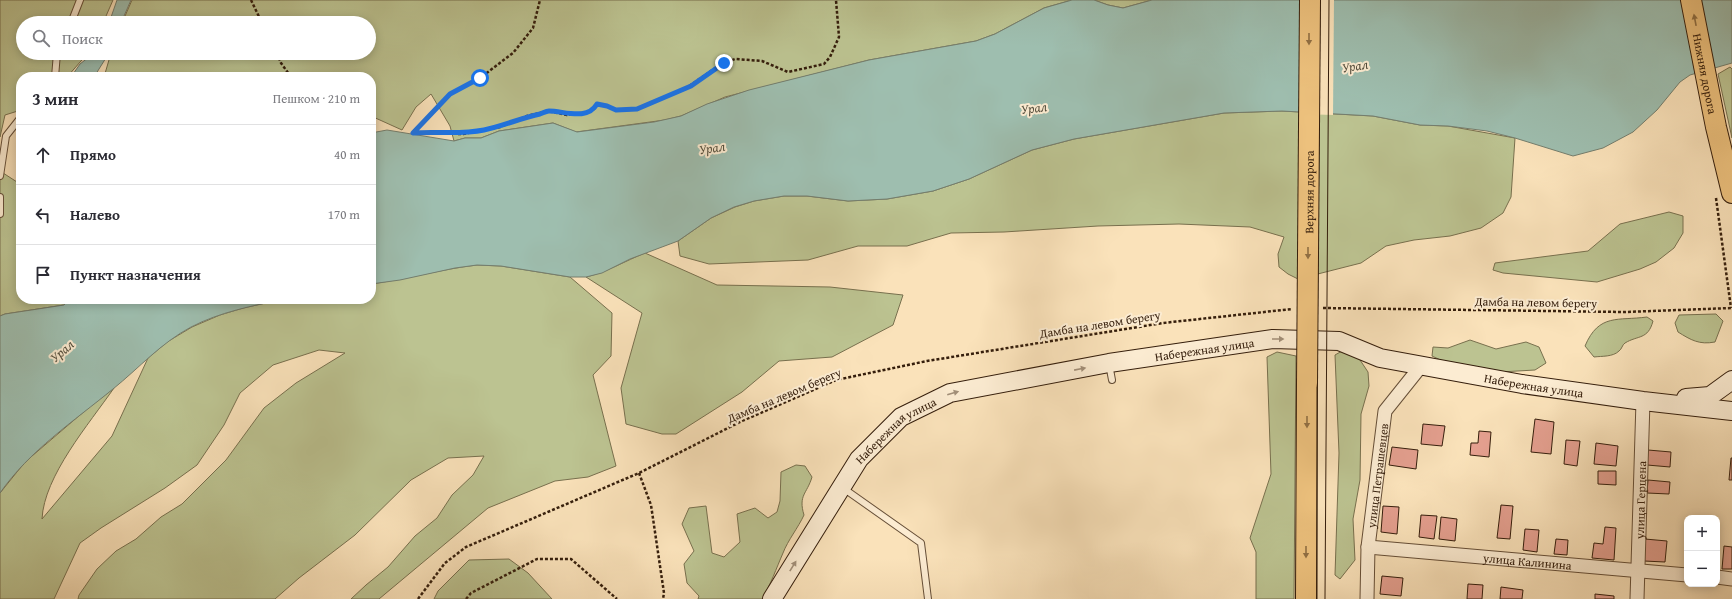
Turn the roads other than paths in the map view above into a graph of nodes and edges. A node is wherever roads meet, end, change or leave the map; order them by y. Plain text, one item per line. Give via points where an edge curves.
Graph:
1 (80, 0) edge
2 (1310, 0) edge
3 (1691, 0) edge
4 (74, 16) edge
5 (56, 60) edge
6 (55, 72) edge
7 (16, 123) edge
8 (0, 176) edge
9 (1724, 194) edge
10 (0, 198) edge
11 (0, 214) edge
12 (1421, 366) junction
13 (1732, 380) edge
14 (1643, 401) junction
15 (1732, 411) edge
16 (842, 487) junction
17 (1368, 548) junction
18 (1639, 572) junction
19 (1684, 575) edge
20 (1720, 578) edge
21 (1732, 579) edge
22 (772, 599) edge
23 (928, 599) edge
24 (1306, 599) edge
25 (1366, 599) edge
26 (1637, 599) edge

1 - 4 lane
2 -> 24 main road, Верхняя дорога, bridge
9 -> 3 main road, Нижняя дорога via 1716,127
5 - 6 lane
7 - 8 lane via 6,136
10 - 11 lane
12 - 14 main road, Набережная улица via 1522,384
16 -> 12 main road, Набережная улица via 858,459 901,417 950,393 1110,372 1273,339 1339,341 1380,358
12 - 17 street, улица Петрашевцев via 1385,411
13 - 14 main road via 1710,396
14 - 15 main road, Набережная улица
14 - 18 street, улица Герцена
22 -> 16 main road, Набережная улица
16 - 23 lane via 921,543
17 - 18 street, улица Калинина
17 - 25 street, улица Петрашевцев
18 - 19 street, улица Калинина
18 - 26 street, улица Герцена
20 - 21 street

